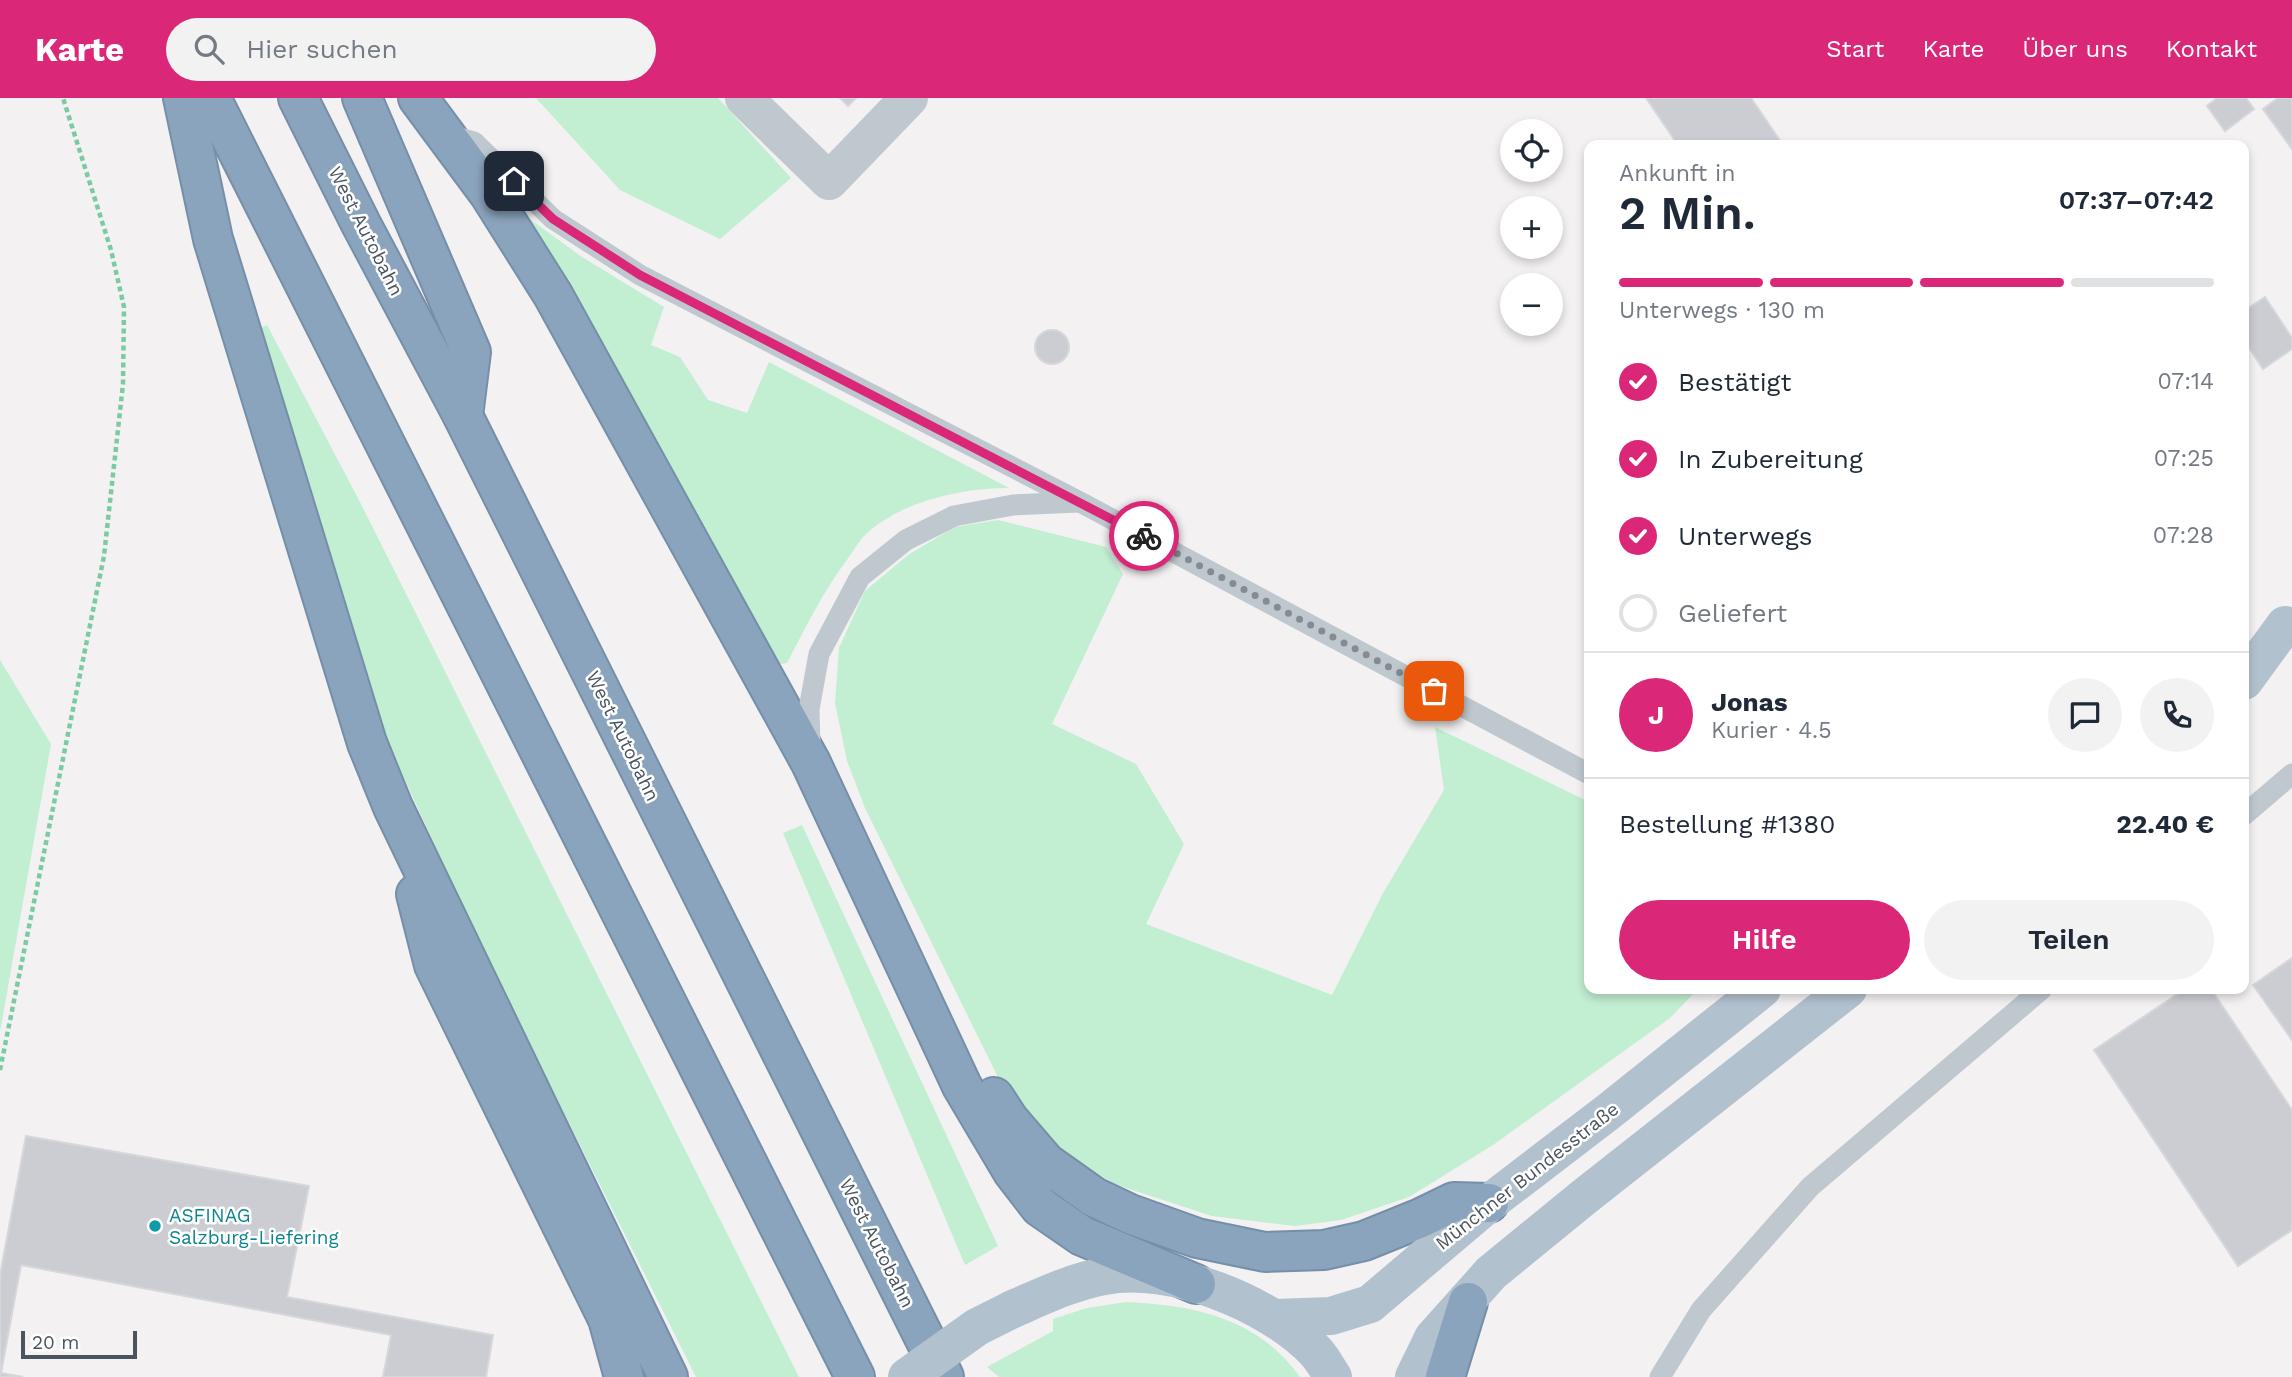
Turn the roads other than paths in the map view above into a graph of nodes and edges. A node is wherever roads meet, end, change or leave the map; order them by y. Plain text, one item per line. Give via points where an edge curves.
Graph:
1 (183, 98) edge
2 (211, 98) edge
3 (298, 98) edge
4 (362, 98) edge
5 (418, 98) edge
6 (744, 98) edge
7 (909, 98) edge
8 (444, 133) junction
9 (463, 415) junction
10 (1080, 502) junction
11 (2288, 622) edge
12 (2249, 634) edge
13 (2249, 674) edge
14 (813, 768) junction
15 (1584, 771) edge
16 (2292, 774) edge
17 (393, 807) junction
18 (2249, 811) edge
19 (1740, 994) edge
20 (1843, 994) edge
21 (2036, 994) edge
22 (1489, 1203) junction
23 (1196, 1284) junction
24 (1468, 1302) junction
25 (1275, 1318) junction
26 (624, 1377) edge
27 (668, 1377) edge
28 (855, 1377) edge
29 (907, 1377) edge
30 (944, 1377) edge
31 (1334, 1377) edge
32 (1414, 1377) edge
33 (1445, 1377) edge
34 (1660, 1377) edge

1 - 17 highway via 213,239 366,743
2 - 28 highway
3 - 9 highway, West Autobahn
4 - 9 highway via 471,352
5 - 8 highway
6 - 7 street via 829,181
8 - 10 lane via 474,142 553,219 640,275
8 - 14 highway via 490,195 553,295
9 - 30 highway, West Autobahn
10 - 14 lane via 1013,505 954,516 906,540 860,577 818,654 809,709
10 - 15 lane
11 - 12 main road
11 - 13 main road
14 - 22 highway via 1009,1120 1046,1163 1094,1197 1197,1238 1265,1252 1324,1250 1364,1241 1454,1202
14 - 23 highway via 962,1086 1013,1172 1040,1207 1082,1236
16 - 18 lane
17 - 26 highway via 434,964 608,1319
17 - 27 highway
19 - 22 main road, Münchner Bundesstraße via 1697,1040
20 - 24 main road via 1520,1248 1491,1273
21 - 34 lane via 1810,1187 1701,1310
22 - 25 main road, Münchner Bundesstraße via 1370,1304 1331,1316
23 - 25 main road, Münchner Bundesstraße
23 - 29 main road, Münchner Bundesstraße, bridge via 1151,1274 1106,1275 1068,1285 977,1327
24 - 32 main road via 1433,1338
24 - 33 highway
25 - 31 main road, Münchner Bundesstraße via 1316,1351

